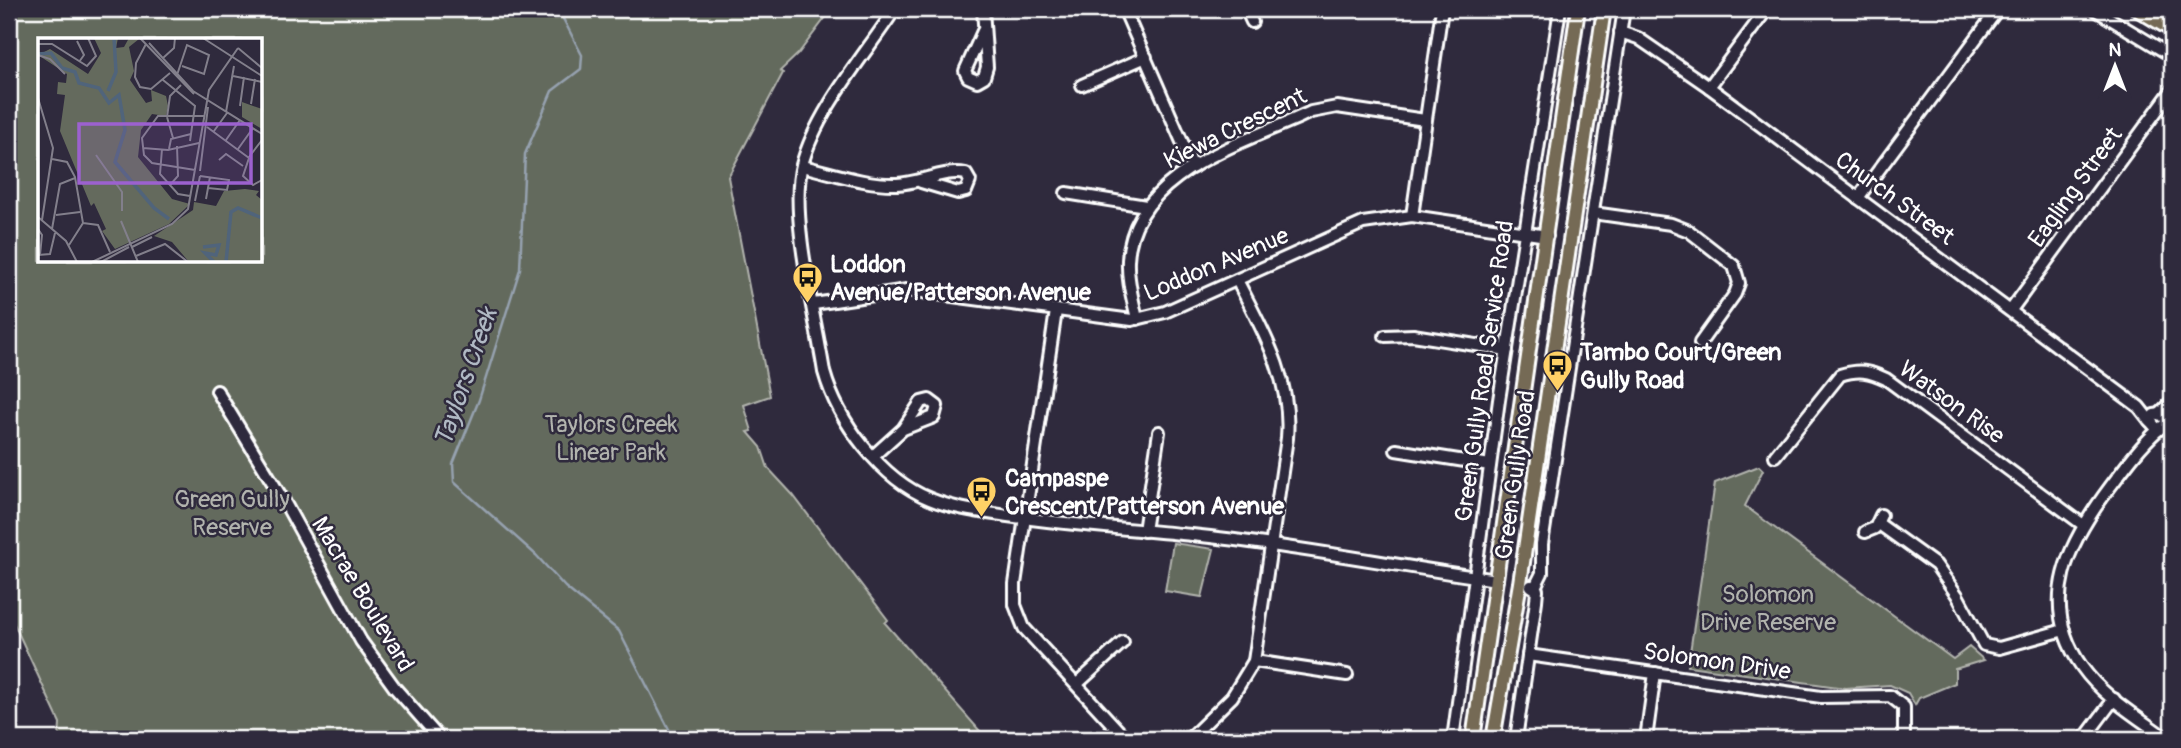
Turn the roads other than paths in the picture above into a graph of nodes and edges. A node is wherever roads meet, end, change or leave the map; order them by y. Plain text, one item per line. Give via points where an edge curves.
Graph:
1 (895, 9) edge
2 (983, 9) edge
3 (1124, 9) edge
4 (1246, 9) edge
5 (1442, 9) edge
6 (1560, 9) edge
7 (1578, 9) edge
8 (1604, 9) edge
9 (1624, 9) edge
10 (1767, 9) edge
11 (1998, 9) edge
12 (2094, 9) edge
13 (2137, 9) edge
14 (1252, 22) dead end
15 (2172, 30) edge
16 (983, 31) dead end
17 (1620, 32) junction
18 (2172, 56) edge
19 (1146, 57) junction
20 (1082, 85) dead end
21 (1709, 88) junction
22 (2172, 89) edge
23 (1425, 120) junction
24 (802, 166) junction
25 (1192, 167) junction
26 (921, 182) dead end
27 (1066, 193) dead end
28 (1858, 198) junction
29 (1146, 206) junction
30 (1594, 213) junction
31 (1412, 216) junction
32 (1525, 232) junction
33 (1547, 236) junction
34 (1570, 239) junction
35 (1589, 243) junction
36 (1237, 280) junction
37 (814, 304) junction
38 (2011, 310) junction
39 (1056, 311) junction
40 (1138, 319) junction
41 (1385, 336) dead end
42 (1700, 343) dead end
43 (1507, 350) junction
44 (217, 391) dead end
45 (2172, 403) edge
46 (2161, 424) edge
47 (903, 429) dead end
48 (1159, 432) dead end
49 (1396, 450) dead end
50 (873, 456) junction
51 (1775, 456) dead end
52 (1490, 465) junction
53 (1025, 518) junction
54 (2082, 524) junction
55 (1144, 531) junction
56 (1865, 532) dead end
57 (1270, 547) junction
58 (1477, 577) junction
59 (1497, 580) junction
60 (1520, 583) junction
61 (1535, 587) junction
62 (2064, 630) junction
63 (1123, 642) dead end
64 (1528, 654) junction
65 (1254, 661) junction
66 (1656, 673) junction
67 (1347, 676) dead end
68 (1077, 684) junction
69 (2113, 699) junction
70 (440, 739) edge
71 (1126, 739) edge
72 (1189, 739) edge
73 (1452, 739) edge
74 (1473, 739) edge
75 (1493, 739) edge
76 (1516, 739) edge
77 (1646, 739) edge
78 (1904, 739) edge
79 (2084, 739) edge
80 (2167, 739) edge

1 - 24 street via 819,124
2 - 16 street
3 - 19 street
4 - 14 street
5 - 23 street
6 - 32 street, Green Gully Road Service Road
7 - 33 main road, Green Gully Road
8 - 34 main road, Green Gully Road
9 - 17 street
10 - 21 street
11 - 28 street
12 - 18 street
13 - 15 main road
17 - 21 street, Church Street via 1638,38
17 - 30 street
19 - 20 street
19 - 25 street
21 - 28 street, Church Street
22 - 38 street, Eagling Street
23 - 25 street, Kiewa Crescent via 1329,107
23 - 31 street
24 - 26 street via 864,181
24 - 37 street via 798,210
25 - 29 street, Kiewa Crescent via 1170,180
27 - 29 street
28 - 38 street, Church Street
29 - 40 street, Kiewa Crescent via 1128,261
30 - 35 street
30 - 42 street via 1671,224 1734,266 1739,284 1735,294
31 - 32 street, Loddon Avenue
31 - 36 street, Loddon Avenue via 1363,223
32 - 33 street, Loddon Avenue
32 - 43 street, Green Gully Road Service Road
33 - 34 main road
33 - 59 main road, Green Gully Road
34 - 35 street
34 - 60 main road, Green Gully Road
35 - 61 street via 1542,544 1542,573
36 - 40 street, Loddon Avenue via 1166,313
36 - 57 street via 1286,391 1287,438
37 - 39 street, Loddon Avenue via 907,290
37 - 50 street via 831,394
38 - 46 street, Church Street
39 - 40 street, Loddon Avenue
39 - 53 street
41 - 43 street via 1413,335
43 - 52 street, Green Gully Road Service Road
44 - 70 street, Macrae Boulevard via 361,641
45 - 46 street
46 - 54 street
47 - 50 street
48 - 55 street
49 - 52 street
50 - 53 street via 929,499
51 - 54 street, Watson Rise via 1840,375 1869,370
52 - 58 street, Green Gully Road Service Road
53 - 55 street
53 - 68 street via 1015,584 1017,613 1024,628
54 - 62 street via 2070,546 2061,584
55 - 57 street
56 - 62 street via 1880,519 1936,565 1984,645 1999,648
57 - 58 street
57 - 65 street
58 - 59 street
58 - 73 street, Green Gully Road Service Road
59 - 60 main road
59 - 74 main road, Green Gully Road
60 - 61 street
60 - 75 main road, Green Gully Road
61 - 64 street
62 - 69 street via 2082,667
63 - 68 street
64 - 66 street, Solomon Drive
64 - 76 street
65 - 67 street
65 - 72 street via 1232,697
66 - 77 street
66 - 78 street, Solomon Drive via 1821,697 1890,696 1905,711
68 - 71 street
69 - 79 street
69 - 80 street

